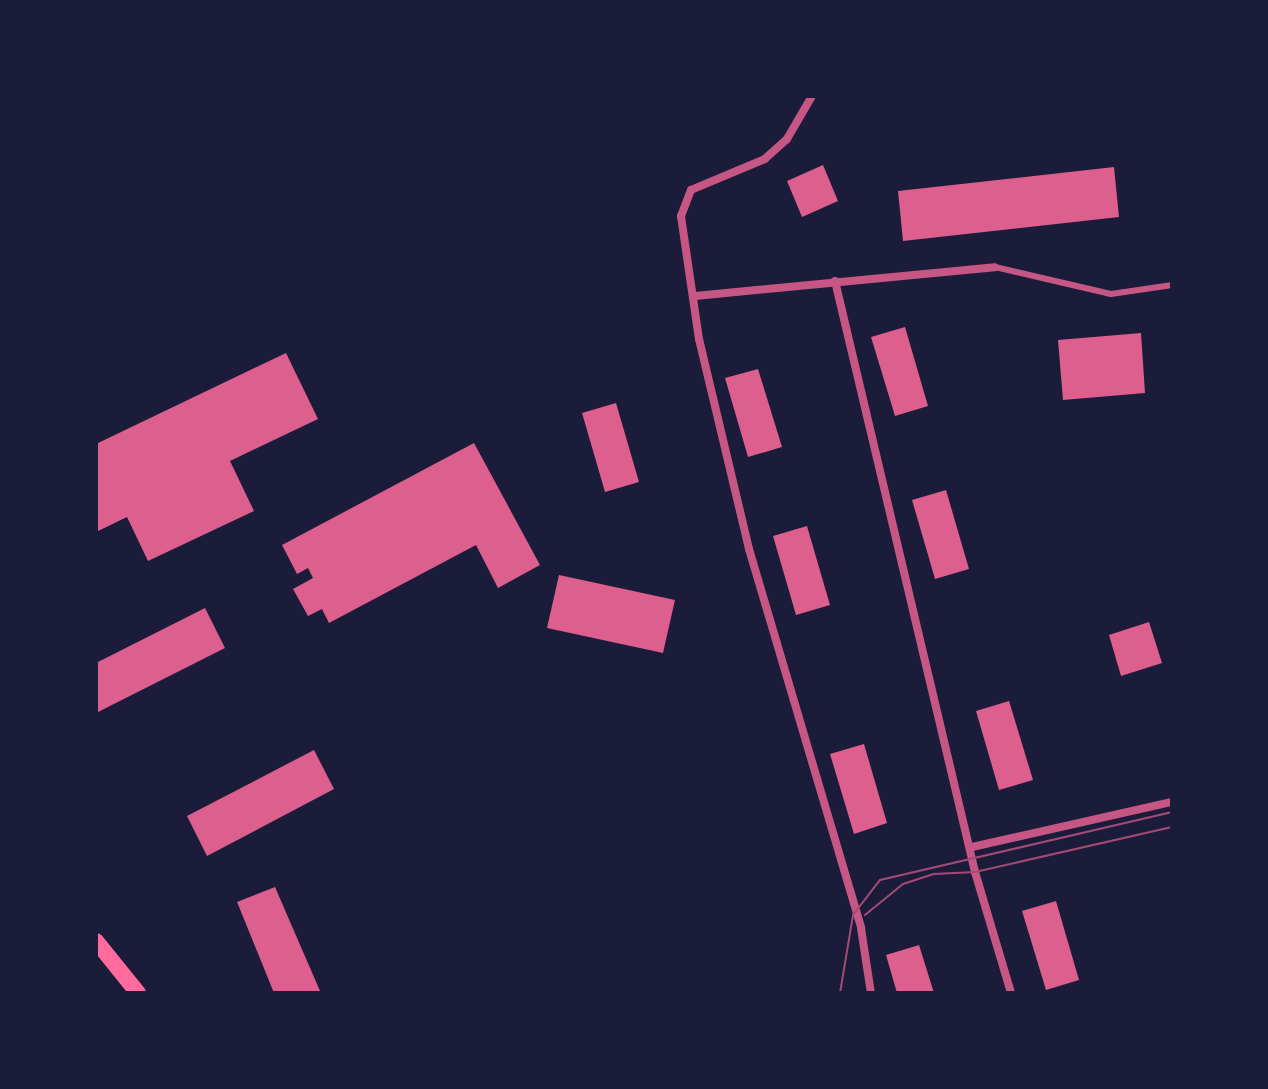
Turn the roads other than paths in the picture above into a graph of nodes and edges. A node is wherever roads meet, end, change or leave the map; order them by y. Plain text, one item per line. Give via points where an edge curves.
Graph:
1 (812, 96) edge
2 (995, 267) joint
3 (835, 281) junction
4 (1172, 285) edge
5 (695, 296) junction
6 (1172, 802) edge
7 (972, 847) junction
8 (96, 941) edge
9 (138, 993) edge
10 (871, 993) edge
11 (1011, 993) edge

1 - 5 street via 787,139 765,159 691,190 684,201 681,216
2 - 3 street
2 - 4 lane via 1111,294
3 - 5 street
3 - 7 street
5 - 10 street via 699,339 749,549 861,928
6 - 7 street
7 - 11 street
8 - 9 main road

